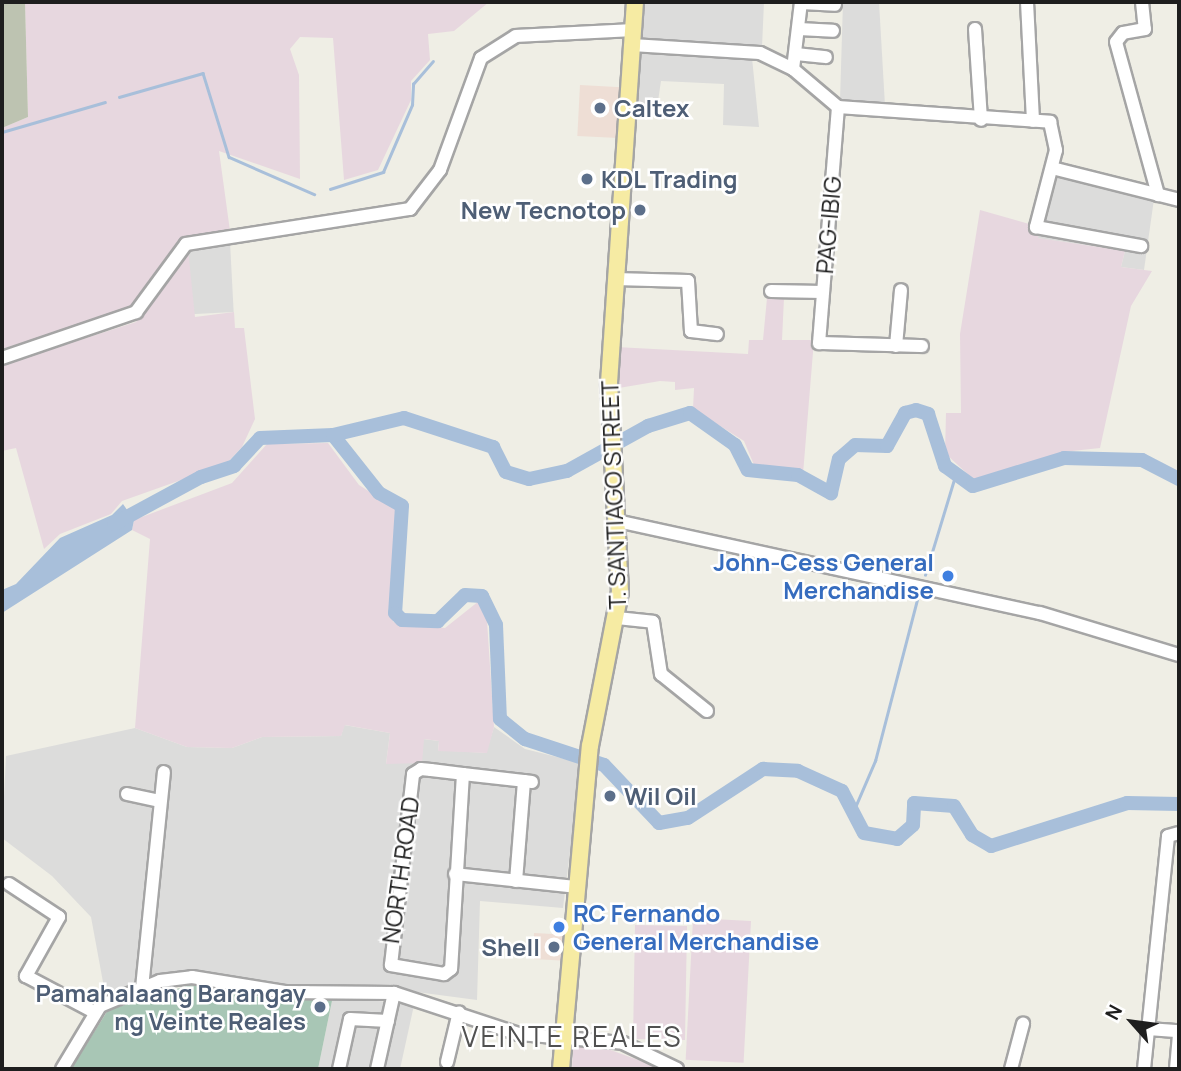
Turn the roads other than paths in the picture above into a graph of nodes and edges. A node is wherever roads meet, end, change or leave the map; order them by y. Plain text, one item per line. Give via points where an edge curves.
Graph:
1 (635, 2) edge
2 (1027, 2) edge
3 (1142, 2) edge
4 (801, 3) edge
5 (835, 5) dead end
6 (799, 29) junction
7 (975, 29) dead end
8 (833, 32) dead end
9 (632, 38) junction
10 (796, 54) junction
11 (826, 57) dead end
12 (793, 69) junction
13 (838, 107) junction
14 (981, 120) junction
15 (1032, 121) junction
16 (1052, 168) junction
17 (1158, 195) junction
18 (1179, 200) edge
19 (1141, 246) dead end
20 (615, 279) junction
21 (901, 290) dead end
22 (771, 291) dead end
23 (823, 292) junction
24 (717, 334) dead end
25 (896, 346) junction
26 (922, 346) dead end
27 (2, 358) edge
28 (617, 521) junction
29 (617, 618) junction
30 (1179, 655) edge
31 (707, 711) dead end
32 (164, 772) dead end
33 (463, 774) junction
34 (127, 794) dead end
35 (159, 802) junction
36 (1179, 833) edge
37 (455, 874) junction
38 (516, 881) junction
39 (9, 884) dead end
40 (576, 887) junction
41 (142, 988) junction
42 (394, 993) junction
43 (94, 1012) junction
44 (459, 1012) junction
45 (388, 1021) junction
46 (1023, 1024) dead end
47 (1148, 1029) junction
48 (1179, 1033) edge
49 (564, 1036) junction
50 (447, 1062) dead end
51 (62, 1069) edge
52 (339, 1069) edge
53 (377, 1069) edge
54 (561, 1069) edge
55 (677, 1069) edge
56 (1011, 1069) edge
57 (1144, 1069) edge
58 (1176, 1069) edge

1 - 9 main road, T. SANTIAGO STREET
2 - 15 street
3 - 17 street via 1144,29 1124,33 1116,42
4 - 5 street
4 - 6 street
6 - 8 street
6 - 10 street
7 - 14 street
9 - 12 street via 743,50
9 - 20 main road, T. SANTIAGO STREET
9 - 27 street via 516,36 481,58 440,170 410,209 186,244 136,312
10 - 11 street
10 - 12 street
12 - 13 street
13 - 14 street
13 - 23 street, PAG-IBIG
14 - 15 street
15 - 16 street via 1054,124
16 - 17 street
16 - 19 street via 1036,227
17 - 18 street
20 - 24 street via 688,281 691,331
20 - 28 main road, T. SANTIAGO STREET via 611,432
21 - 25 street
22 - 23 street
23 - 25 street, PAG-IBIG via 819,343
25 - 26 street
28 - 29 main road, T. SANTIAGO STREET
28 - 30 street via 1040,613
29 - 31 street via 653,622 661,674
29 - 40 main road, T. SANTIAGO STREET via 590,746
32 - 35 street
33 - 37 street
33 - 37 street, NORTH ROAD via 421,769 413,774 391,965 444,974 451,969
33 - 38 street via 528,781
34 - 35 street
35 - 41 street
36 - 47 street via 1168,836
37 - 38 street
38 - 40 street
39 - 43 street via 59,917 26,976
40 - 49 main road, T. SANTIAGO STREET
41 - 42 street via 192,977 285,992
41 - 43 street
42 - 44 street
42 - 45 street
43 - 51 street
44 - 49 street via 519,1034
44 - 50 street
45 - 52 street via 350,1019
45 - 53 street
46 - 56 street
47 - 48 street
47 - 57 street
48 - 58 street
49 - 54 main road, T. SANTIAGO STREET
49 - 55 street via 622,1043

